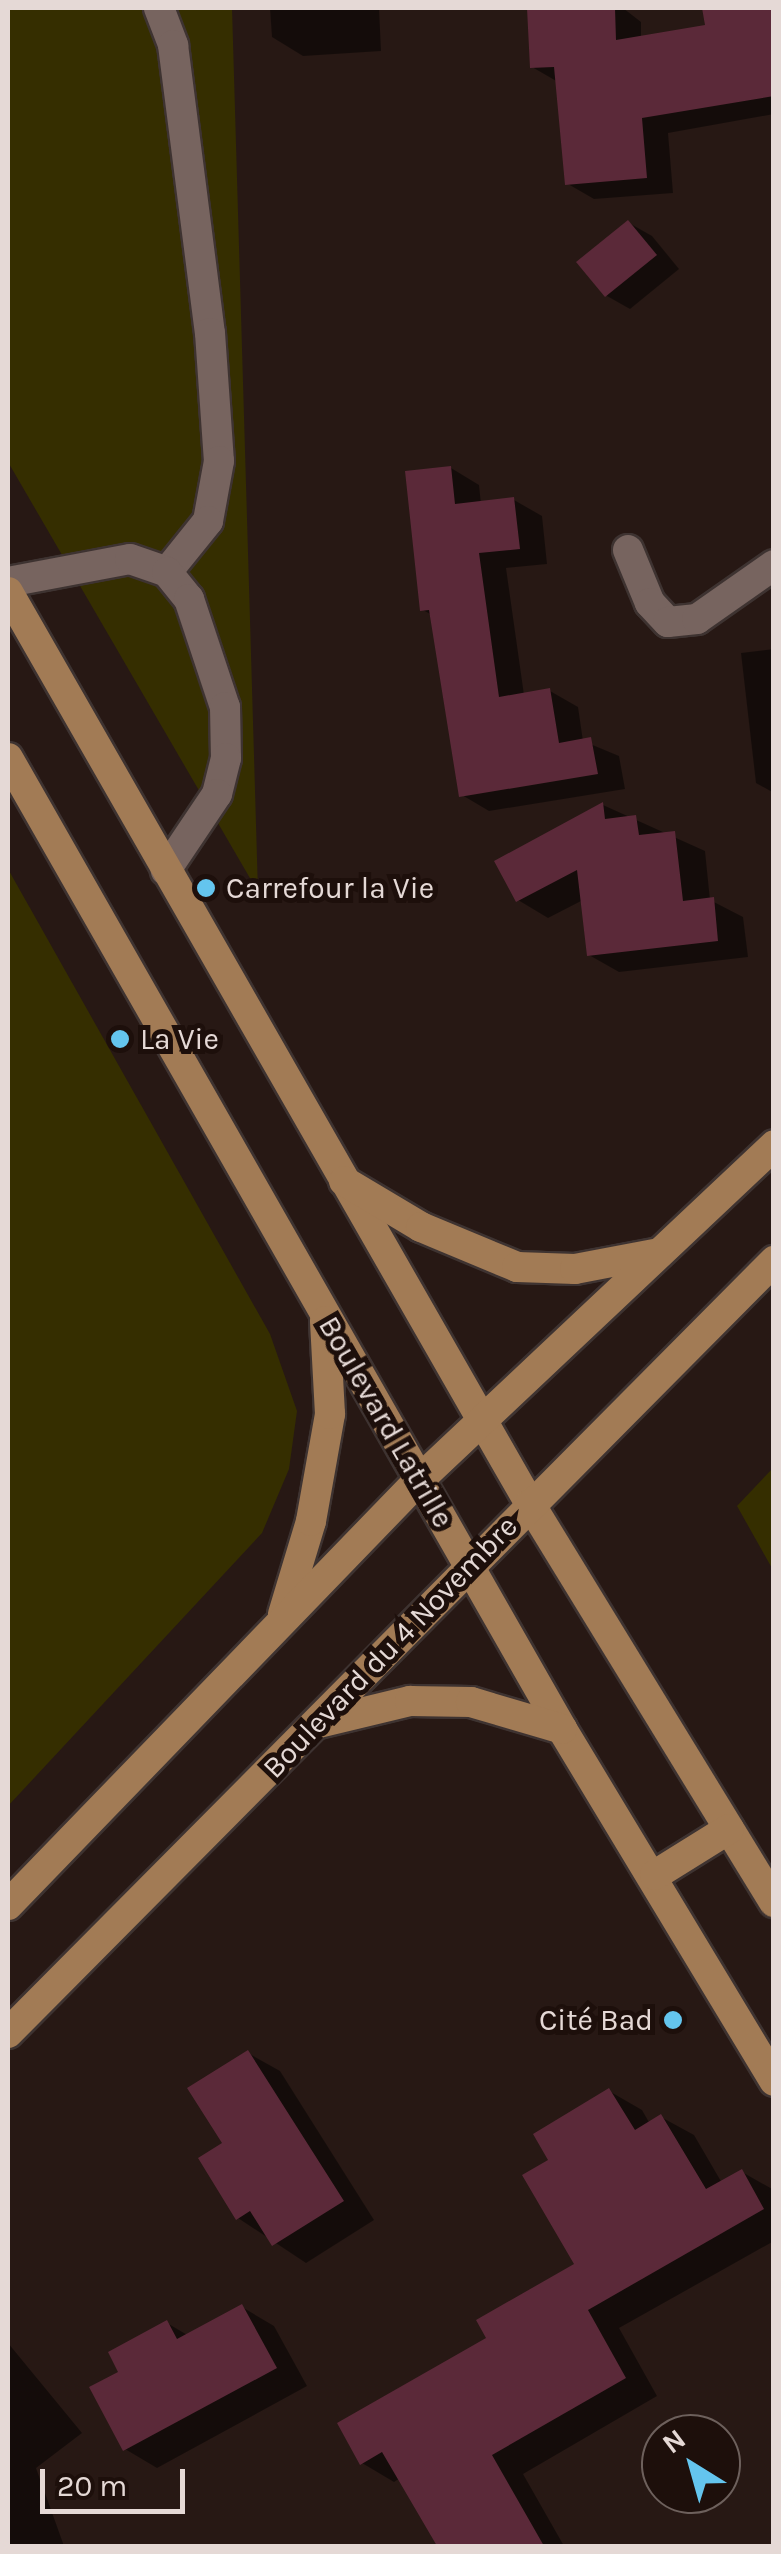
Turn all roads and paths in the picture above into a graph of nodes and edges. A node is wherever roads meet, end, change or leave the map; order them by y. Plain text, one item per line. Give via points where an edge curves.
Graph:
1 (159, 8) edge
2 (628, 550) dead end
3 (774, 565) edge
4 (167, 572) junction
5 (8, 582) edge
6 (8, 592) edge
7 (8, 758) edge
8 (166, 870) junction
9 (774, 1145) edge
10 (342, 1179) junction
11 (659, 1253) junction
12 (774, 1261) edge
13 (325, 1318) junction
14 (482, 1420) junction
15 (419, 1480) junction
16 (530, 1504) junction
17 (470, 1566) junction
18 (281, 1620) junction
19 (316, 1724) junction
20 (562, 1729) junction
21 (730, 1829) junction
22 (655, 1875) junction
23 (774, 1902) edge
24 (8, 1904) edge
25 (8, 2033) edge
26 (774, 2081) edge

1 - 4 street via 175,63 219,460 208,521
2 - 3 street via 650,603 668,622 697,619
4 - 5 street via 130,558
4 - 8 street via 188,600 209,652 225,707 226,758 217,794
6 - 8 main road
7 - 13 main road, Boulevard Latrille
8 - 10 main road
9 - 11 main road
10 - 11 main road via 421,1227 518,1266 575,1269
10 - 14 main road
11 - 14 main road
12 - 16 main road, Boulevard du 4 Novembre
13 - 15 main road, Boulevard Latrille
13 - 18 main road via 330,1414 311,1521
14 - 15 main road
14 - 16 main road
15 - 17 main road, Boulevard Latrille
15 - 18 main road
16 - 17 main road, Boulevard du 4 Novembre
16 - 21 main road
17 - 19 main road, Boulevard du 4 Novembre
17 - 20 main road, Boulevard Latrille
18 - 24 main road
19 - 20 main road via 410,1702 471,1702
19 - 25 main road, Boulevard du 4 Novembre
20 - 22 main road, Boulevard Latrille
21 - 22 main road
21 - 23 main road
22 - 26 main road, Boulevard Latrille

